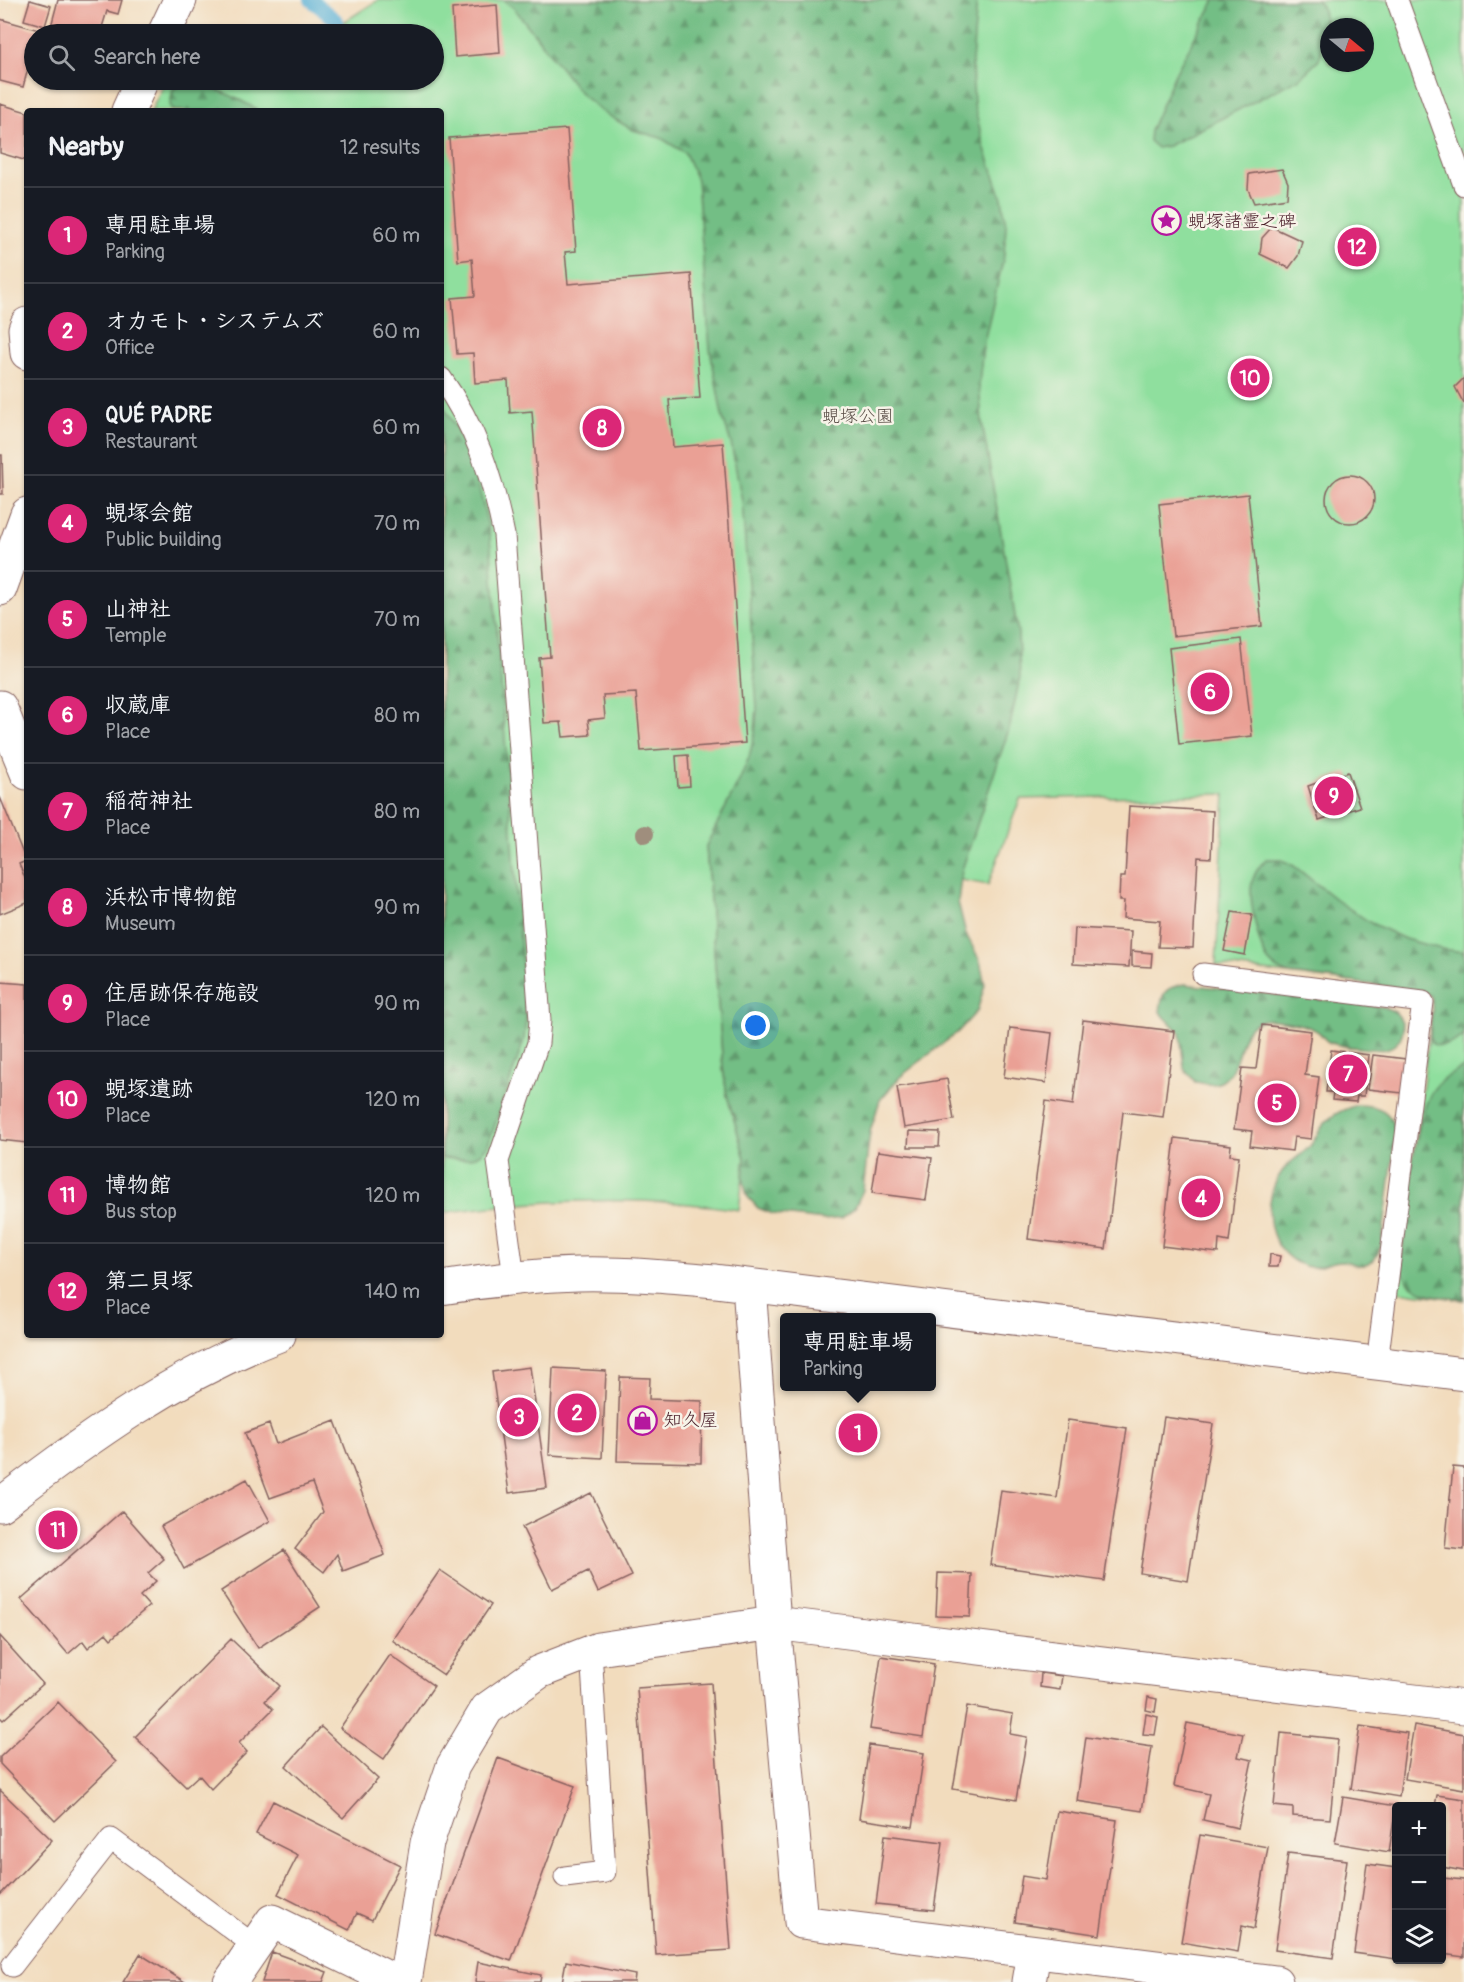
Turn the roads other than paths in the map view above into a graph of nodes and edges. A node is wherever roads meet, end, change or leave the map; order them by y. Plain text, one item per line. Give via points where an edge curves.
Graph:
1 (180, 0) edge
2 (1397, 0) edge
3 (169, 24) edge
4 (137, 90) edge
5 (129, 108) edge
6 (1464, 186) edge
7 (444, 382) edge
8 (24, 522) edge
9 (0, 589) edge
10 (4, 727) edge
11 (24, 767) edge
12 (1203, 975) dead end
13 (514, 1278) junction
14 (750, 1286) junction
15 (444, 1288) edge
16 (264, 1338) edge
17 (1377, 1363) junction
18 (1464, 1374) edge
19 (0, 1504) edge
20 (774, 1623) junction
21 (591, 1652) junction
22 (1464, 1707) edge
23 (565, 1877) dead end
24 (255, 1946) junction
25 (12, 1966) dead end
26 (1031, 1967) edge
27 (230, 1982) edge
28 (396, 1982) edge
29 (405, 1982) edge
30 (1276, 1982) edge

1 - 3 street
2 - 6 lane
4 - 5 street
7 - 13 lane via 474,433 487,465 504,535 540,1020 538,1043 498,1161
8 - 9 street
10 - 11 street
12 - 17 lane via 1423,1002
13 - 14 street via 646,1275
13 - 15 street
14 - 17 street
14 - 20 street
16 - 19 street via 127,1412
17 - 18 street
20 - 21 street
20 - 22 street
20 - 26 street via 801,1922
21 - 23 lane via 605,1872
21 - 29 street via 539,1672 487,1709 453,1766 427,1843
24 - 25 lane via 111,1839
24 - 27 street
24 - 28 street via 272,1921
26 - 30 street

